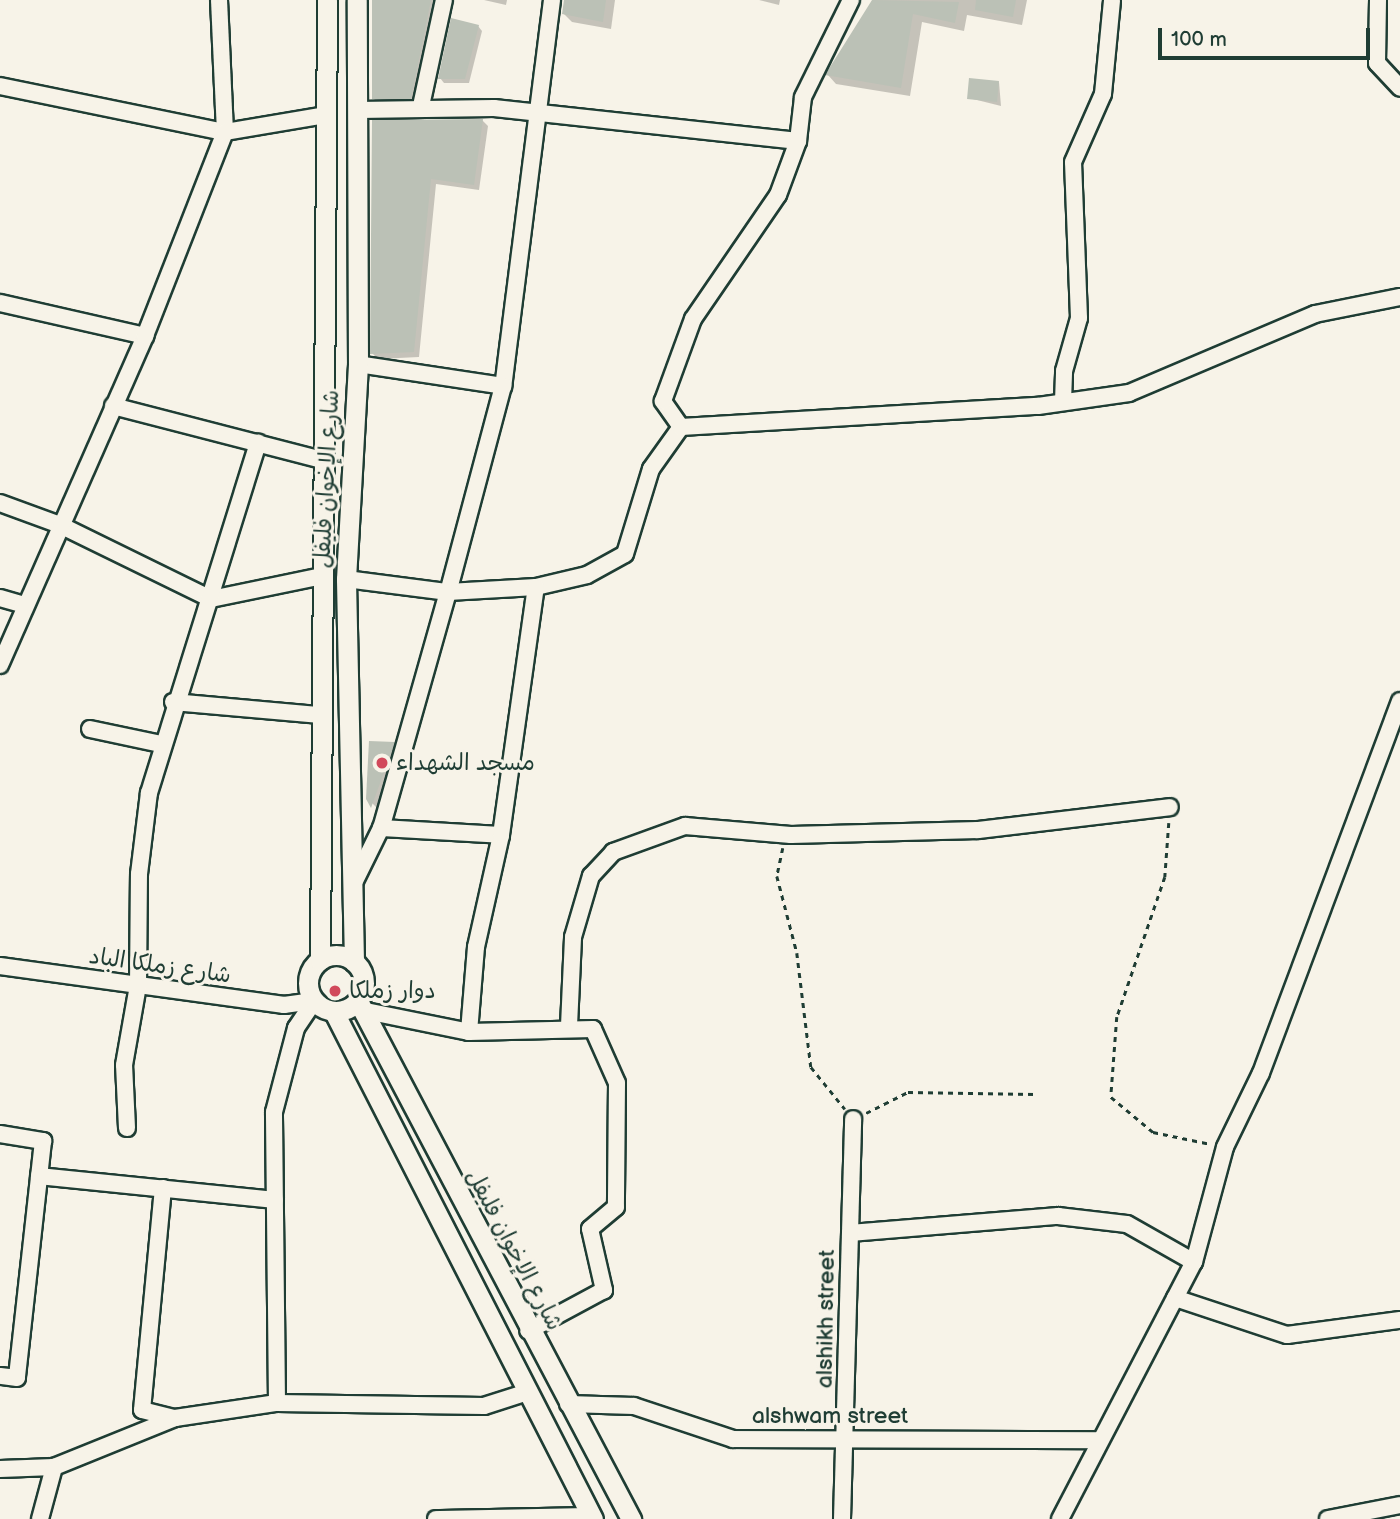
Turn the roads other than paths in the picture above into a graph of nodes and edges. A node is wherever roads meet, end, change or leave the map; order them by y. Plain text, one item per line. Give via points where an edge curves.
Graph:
1 (219, 0) edge
2 (327, 0) edge
3 (357, 0) edge
4 (444, 0) edge
5 (552, 0) edge
6 (851, 0) edge
7 (1112, 0) edge
8 (1378, 0) edge
9 (0, 86) edge
10 (1400, 88) edge
11 (421, 106) junction
12 (358, 110) junction
13 (533, 112) junction
14 (325, 115) junction
15 (225, 132) junction
16 (799, 141) junction
17 (1400, 298) edge
18 (0, 303) edge
19 (145, 336) junction
20 (358, 363) junction
21 (503, 386) junction
22 (1063, 402) junction
23 (113, 406) junction
24 (681, 427) junction
25 (258, 443) junction
26 (321, 460) junction
27 (0, 503) edge
28 (60, 525) junction
29 (322, 576) junction
30 (346, 579) junction
31 (536, 587) junction
32 (449, 592) junction
33 (0, 598) edge
34 (211, 599) junction
35 (25, 604) junction
36 (3, 649) edge
37 (0, 666) edge
38 (1400, 701) edge
39 (173, 702) junction
40 (320, 715) junction
41 (90, 729) dead end
42 (161, 744) junction
43 (1170, 807) road end
44 (381, 828) junction
45 (501, 835) junction
46 (353, 885) junction
47 (320, 960) junction
48 (354, 962) junction
49 (0, 966) edge
50 (138, 986) junction
51 (314, 1001) junction
52 (359, 1006) junction
53 (334, 1012) junction
54 (569, 1026) junction
55 (469, 1032) junction
56 (853, 1119) road end
57 (127, 1128) dead end
58 (0, 1134) edge
59 (39, 1176) junction
60 (163, 1188) junction
61 (275, 1200) junction
62 (850, 1233) junction
63 (1195, 1262) junction
64 (1175, 1298) junction
65 (1400, 1320) edge
66 (528, 1331) junction
67 (0, 1376) edge
68 (525, 1393) junction
69 (276, 1403) junction
70 (568, 1404) junction
71 (175, 1418) junction
72 (847, 1440) junction
73 (1098, 1440) junction
74 (54, 1467) junction
75 (0, 1469) edge
76 (1400, 1505) edge
77 (592, 1517) edge
78 (40, 1519) edge
79 (436, 1519) edge
80 (631, 1519) edge
81 (842, 1519) edge
82 (1060, 1519) edge
83 (1328, 1519) edge

1 - 15 street
2 - 14 main road, شارع الإخوان فليفل
3 - 12 main road, شارع الإخوان فليفل
4 - 11 street
5 - 13 street
6 - 16 street via 803,97
7 - 22 street via 1103,94 1073,162 1079,318 1064,371
8 - 10 street via 1377,63
9 - 15 street
11 - 12 street
11 - 13 street
12 - 20 main road, شارع الإخوان فليفل
13 - 16 street
13 - 21 street
14 - 15 street
14 - 26 main road, شارع الإخوان فليفل
15 - 19 street
16 - 24 street via 778,195 693,319 663,401
17 - 22 street via 1315,314 1129,393
18 - 19 street
19 - 23 street
20 - 21 street
20 - 30 main road, شارع الإخوان فليفل
21 - 32 street
22 - 24 street
23 - 25 street
23 - 28 street
24 - 31 street via 651,469 625,554 587,575
25 - 26 street
25 - 34 street
26 - 29 main road, شارع الإخوان فليفل
27 - 28 street
28 - 34 street
28 - 35 street
29 - 34 street
29 - 40 main road, شارع الإخوان فليفل
30 - 32 street
30 - 46 main road, شارع الإخوان فليفل
31 - 32 street
31 - 45 street
32 - 44 street
33 - 35 street
34 - 39 street
35 - 36 street
36 - 37 street
38 - 63 street via 1261,1073 1224,1147
39 - 40 street
39 - 42 street
40 - 47 main road, شارع الإخوان فليفل
41 - 42 street
42 - 50 street via 139,874
43 - 54 street via 978,830 786,834 685,826 614,852 591,876 573,937
44 - 45 street
44 - 46 street
45 - 55 street via 475,947
46 - 48 main road, شارع الإخوان فليفل
47 - 48 main road via 337,955
47 - 51 main road via 308,979
48 - 52 main road via 364,985
49 - 50 street, شارع زملكا الباد
50 - 51 street, شارع زملكا الباد via 284,1005
50 - 57 street via 124,1065
51 - 53 main road
51 - 61 street via 296,1028 274,1112
52 - 53 main road
52 - 55 street
52 - 66 main road, شارع الإخوان فليفل
53 - 68 main road
54 - 55 street
54 - 66 street via 593,1029 617,1083 616,1206 590,1229 604,1290
56 - 62 street, alshikh street
58 - 59 street via 43,1140
59 - 60 street
59 - 67 street via 17,1378
60 - 61 street
60 - 71 street via 142,1410
61 - 69 street
62 - 63 street via 1058,1216 1127,1224
62 - 72 street, alshikh street
63 - 64 street
64 - 65 street via 1287,1335
64 - 73 street
66 - 70 main road, شارع الإخوان فليفل
68 - 69 street via 484,1406
68 - 77 main road
69 - 71 street
70 - 72 street, alshwam street via 634,1406 733,1439
70 - 80 main road, شارع الإخوان فليفل
71 - 74 street
72 - 73 street, alshwam street
72 - 81 street, alshikh street
73 - 82 street
74 - 75 street
74 - 78 street
76 - 83 street
77 - 79 street

